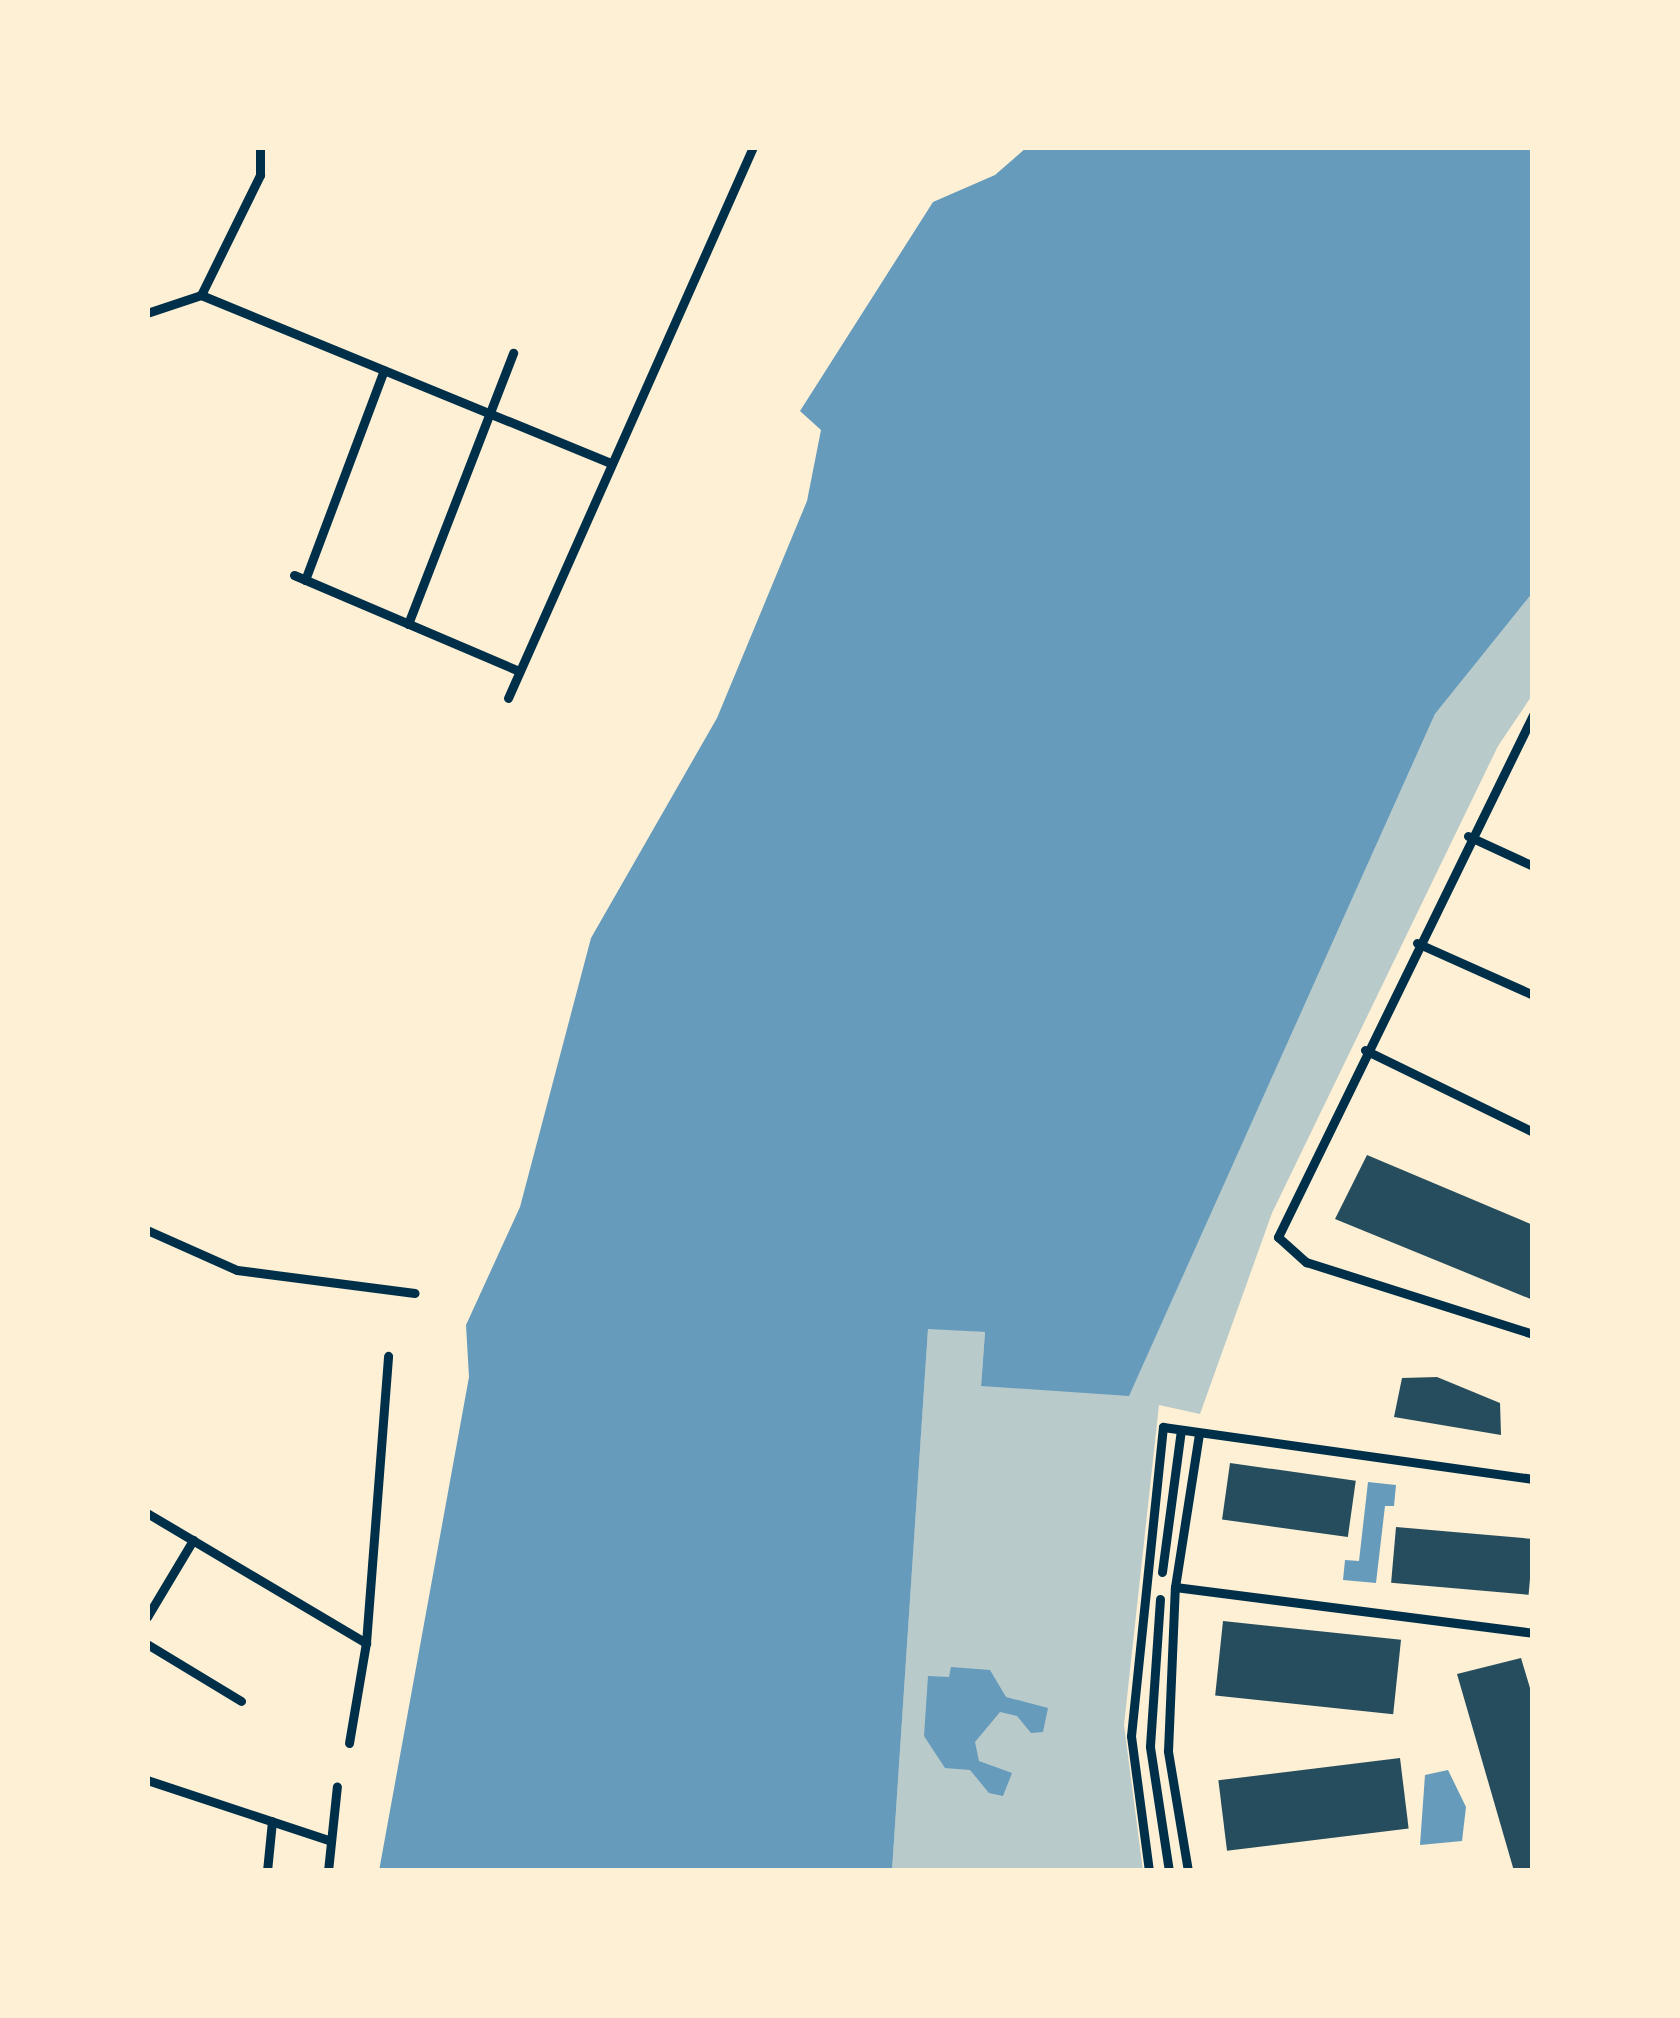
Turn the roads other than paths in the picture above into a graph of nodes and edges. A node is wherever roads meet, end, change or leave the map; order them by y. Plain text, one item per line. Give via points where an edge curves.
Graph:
1 (260, 147) edge
2 (753, 147) edge
3 (201, 296) junction
4 (147, 313) edge
5 (513, 353) dead end
6 (384, 370) junction
7 (488, 410) junction
8 (610, 463) junction
9 (408, 624) junction
10 (519, 671) junction
11 (508, 698) dead end
12 (1533, 715) edge
13 (1528, 730) edge
14 (1468, 836) junction
15 (1533, 866) edge
16 (1417, 943) junction
17 (1533, 995) edge
18 (1365, 1050) junction
19 (1533, 1132) edge
20 (147, 1230) edge
21 (415, 1293) dead end
22 (1533, 1334) edge
23 (388, 1356) dead end
24 (1181, 1430) junction
25 (1199, 1432) junction
26 (1533, 1479) edge
27 (147, 1514) edge
28 (193, 1540) junction
29 (1162, 1571) junction
30 (1147, 1583) junction
31 (1174, 1586) junction
32 (1160, 1599) junction
33 (147, 1617) edge
34 (1533, 1633) edge
35 (366, 1643) junction
36 (147, 1644) edge
37 (241, 1701) dead end
38 (349, 1743) dead end
39 (147, 1780) edge
40 (337, 1786) dead end
41 (272, 1821) junction
42 (328, 1840) junction
43 (267, 1871) edge
44 (328, 1871) edge
45 (1149, 1871) edge
46 (1169, 1871) edge
47 (1188, 1871) edge

1 - 3 street via 260,175
2 - 8 street
3 - 4 street
3 - 6 street
5 - 7 street
6 - 7 street
6 - 9 street via 300,578
7 - 8 street
7 - 9 street
8 - 10 street
9 - 10 street
10 - 11 street
12 - 13 street
13 - 14 street
14 - 15 street
14 - 16 street
16 - 17 street
16 - 18 street
18 - 19 street
18 - 22 street via 1278,1238 1306,1262
20 - 21 street via 238,1270
23 - 35 street
24 - 25 street
24 - 29 street
24 - 30 street via 1163,1427
25 - 26 street
25 - 31 street
27 - 28 street
28 - 33 street
28 - 35 street
29 - 30 street
29 - 31 street
30 - 32 street
30 - 45 street via 1130,1736
31 - 32 street
31 - 34 street
31 - 47 street via 1168,1751
32 - 46 street via 1150,1747
35 - 38 street
36 - 37 street
39 - 41 street
40 - 42 street
41 - 42 street
41 - 43 street
42 - 44 street

